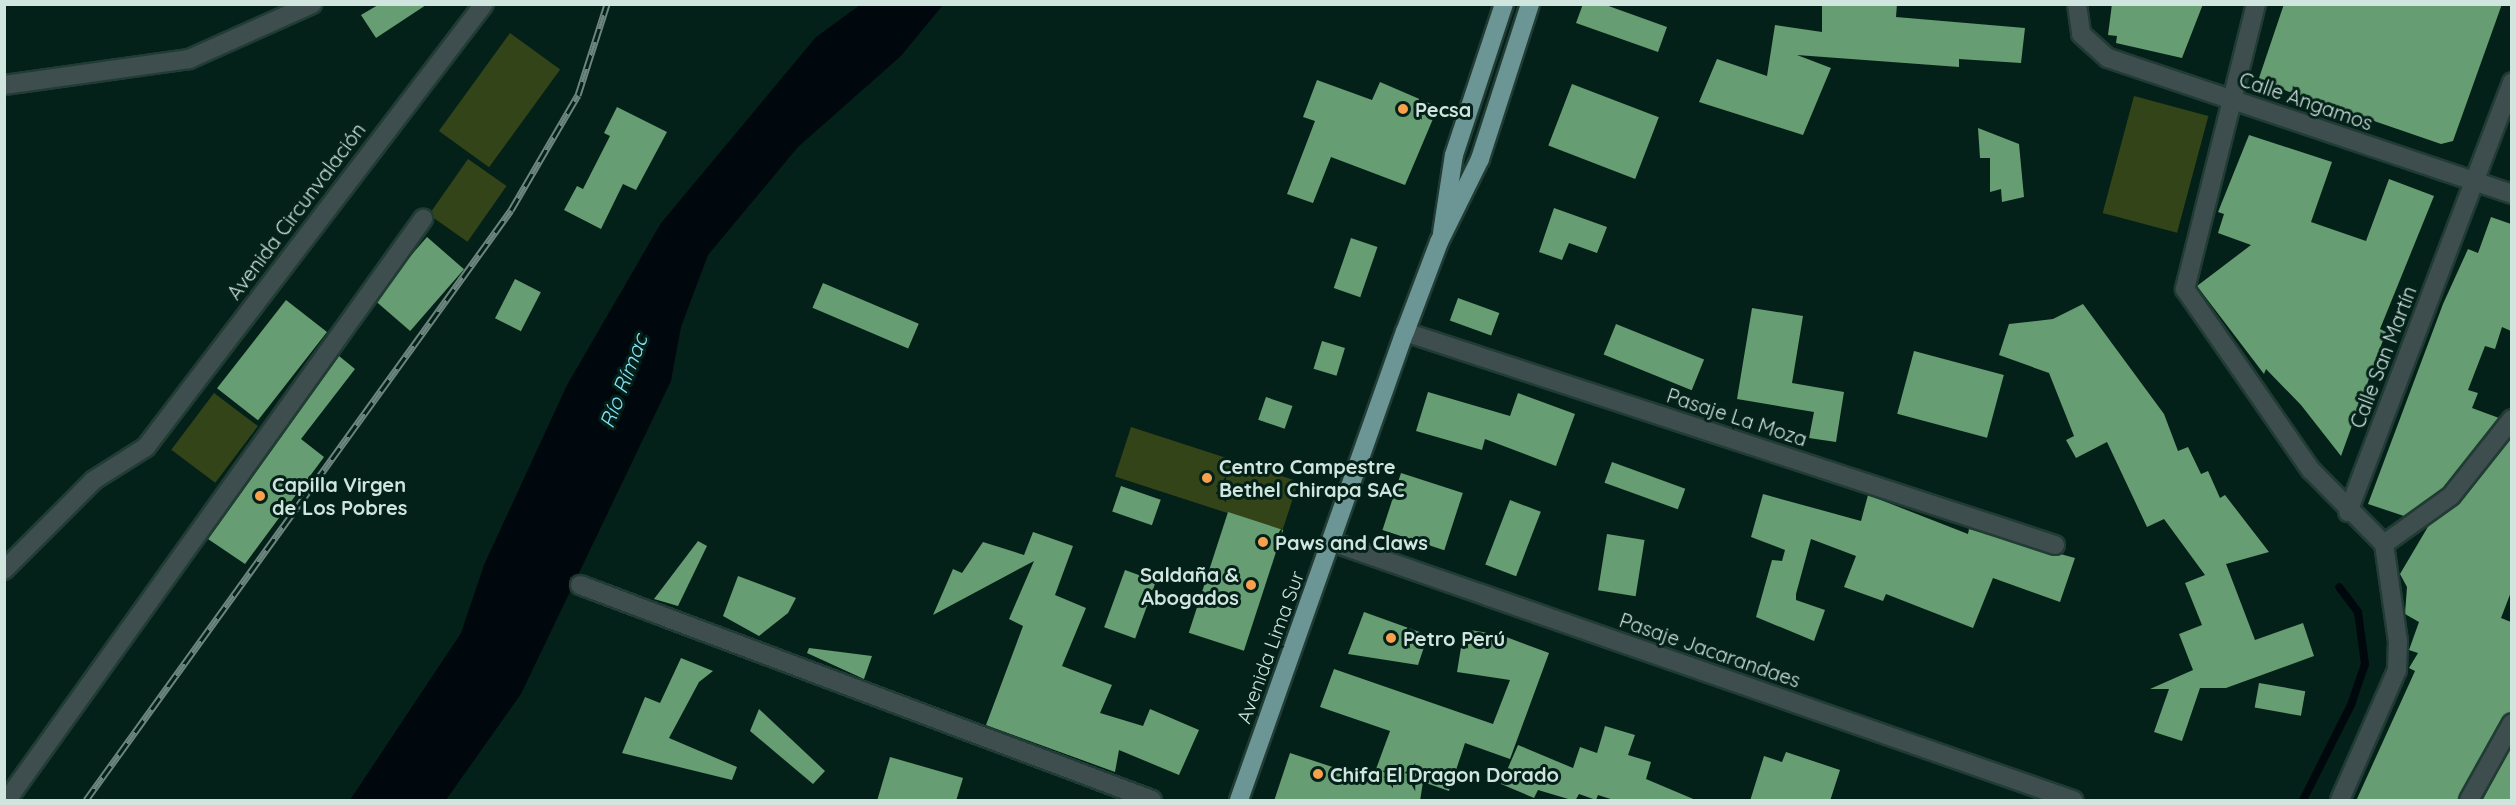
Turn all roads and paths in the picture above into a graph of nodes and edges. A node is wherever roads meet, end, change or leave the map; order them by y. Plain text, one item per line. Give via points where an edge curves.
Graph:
1 (312, 4) edge
2 (484, 4) edge
3 (1504, 4) edge
4 (1530, 4) edge
5 (2077, 4) edge
6 (2256, 4) edge
7 (2511, 82) edge
8 (4, 85) edge
9 (2232, 100) junction
10 (2475, 181) junction
11 (2511, 194) edge
12 (423, 219) dead end
13 (1442, 238) junction
14 (1404, 332) junction
15 (2511, 419) edge
16 (2348, 512) junction
17 (1332, 542) junction
18 (2384, 544) junction
19 (2055, 545) dead end
20 (4, 570) edge
21 (580, 585) dead end
22 (2511, 723) edge
23 (7, 801) edge
24 (1152, 801) edge
25 (1239, 801) edge
26 (2073, 801) edge
27 (2340, 801) edge
28 (2469, 801) edge

1 - 8 street via 189,59
2 - 20 street, Avenida Circunvalación via 146,447 94,480
3 - 13 highway, Avenida Lima Sur via 1455,154 1444,197
4 - 13 highway, Avenida Lima Sur via 1480,159
5 - 9 street, Calle Angamos via 2079,28 2089,45 2108,58
6 - 9 street
7 - 10 street, Calle San Martín
9 - 10 street, Calle Angamos
9 - 16 street via 2186,289 2284,435
10 - 11 street, Calle Angamos
10 - 16 street, Calle San Martín
12 - 23 street
13 - 14 highway, Avenida Lima Sur
14 - 17 highway, Avenida Lima Sur
14 - 19 street, Pasaje La Moza
15 - 18 street via 2451,496
16 - 18 street
17 - 25 highway, Avenida Lima Sur
17 - 26 street, Pasaje Jacarandaes
18 - 27 street via 2398,641 2393,686
21 - 24 street
22 - 28 street

